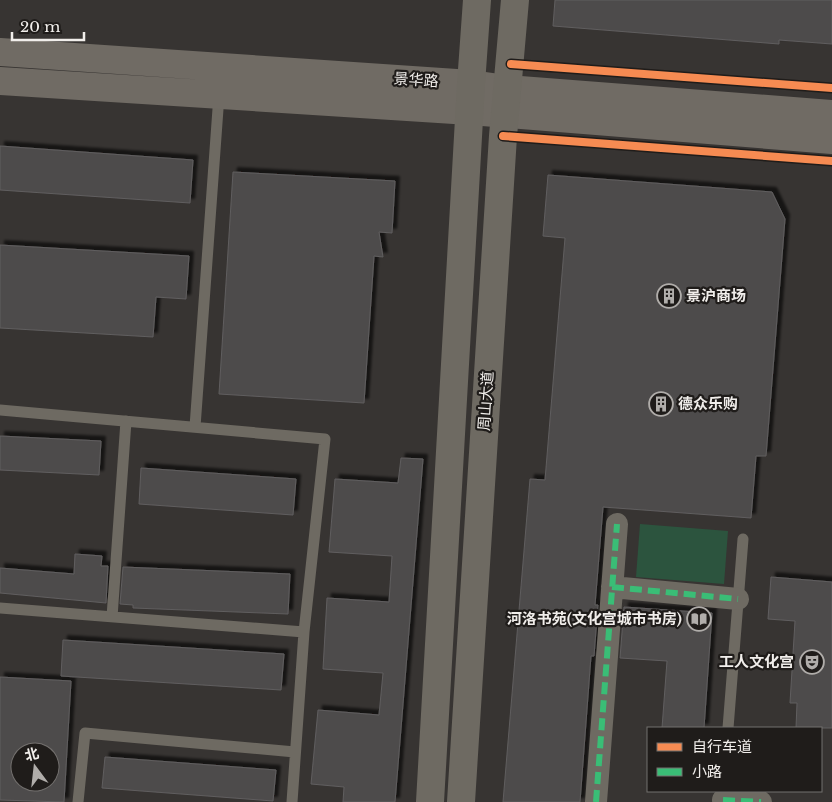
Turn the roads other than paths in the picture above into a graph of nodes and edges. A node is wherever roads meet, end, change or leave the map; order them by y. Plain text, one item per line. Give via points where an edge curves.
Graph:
1 (477, 0) edge
2 (515, 0) edge
3 (0, 52) edge
4 (0, 81) edge
5 (471, 84) junction
6 (219, 95) junction
7 (506, 102) junction
8 (470, 111) junction
9 (832, 114) edge
10 (832, 140) edge
11 (0, 410) edge
12 (126, 421) junction
13 (195, 427) junction
14 (617, 524) dead end
15 (743, 539) dead end
16 (612, 587) junction
17 (738, 599) junction
18 (0, 608) edge
19 (112, 617) junction
20 (304, 632) junction
21 (728, 727) edge
22 (296, 752) junction
23 (723, 798) edge
24 (78, 802) edge
25 (292, 802) edge
26 (430, 802) edge
27 (461, 802) edge
28 (596, 802) edge
29 (761, 802) edge

1 - 5 main road
2 - 7 main road, 周山大道
3 - 5 main road, 景华路
4 - 6 main road, 景华路
5 - 7 main road, 景华路
5 - 8 main road
6 - 8 main road, 景华路
6 - 13 lane
7 - 8 main road, 景华路
7 - 9 main road, 景华路
7 - 10 main road, 景华路
7 - 27 main road, 周山大道
8 - 26 main road
11 - 12 lane
12 - 13 lane
12 - 19 lane
13 - 20 lane via 324,439
14 - 16 street
15 - 17 lane
16 - 17 street
16 - 28 street
17 - 21 lane
18 - 19 lane
19 - 20 lane
20 - 22 lane
22 - 24 lane via 85,733
22 - 25 lane
23 - 29 street

